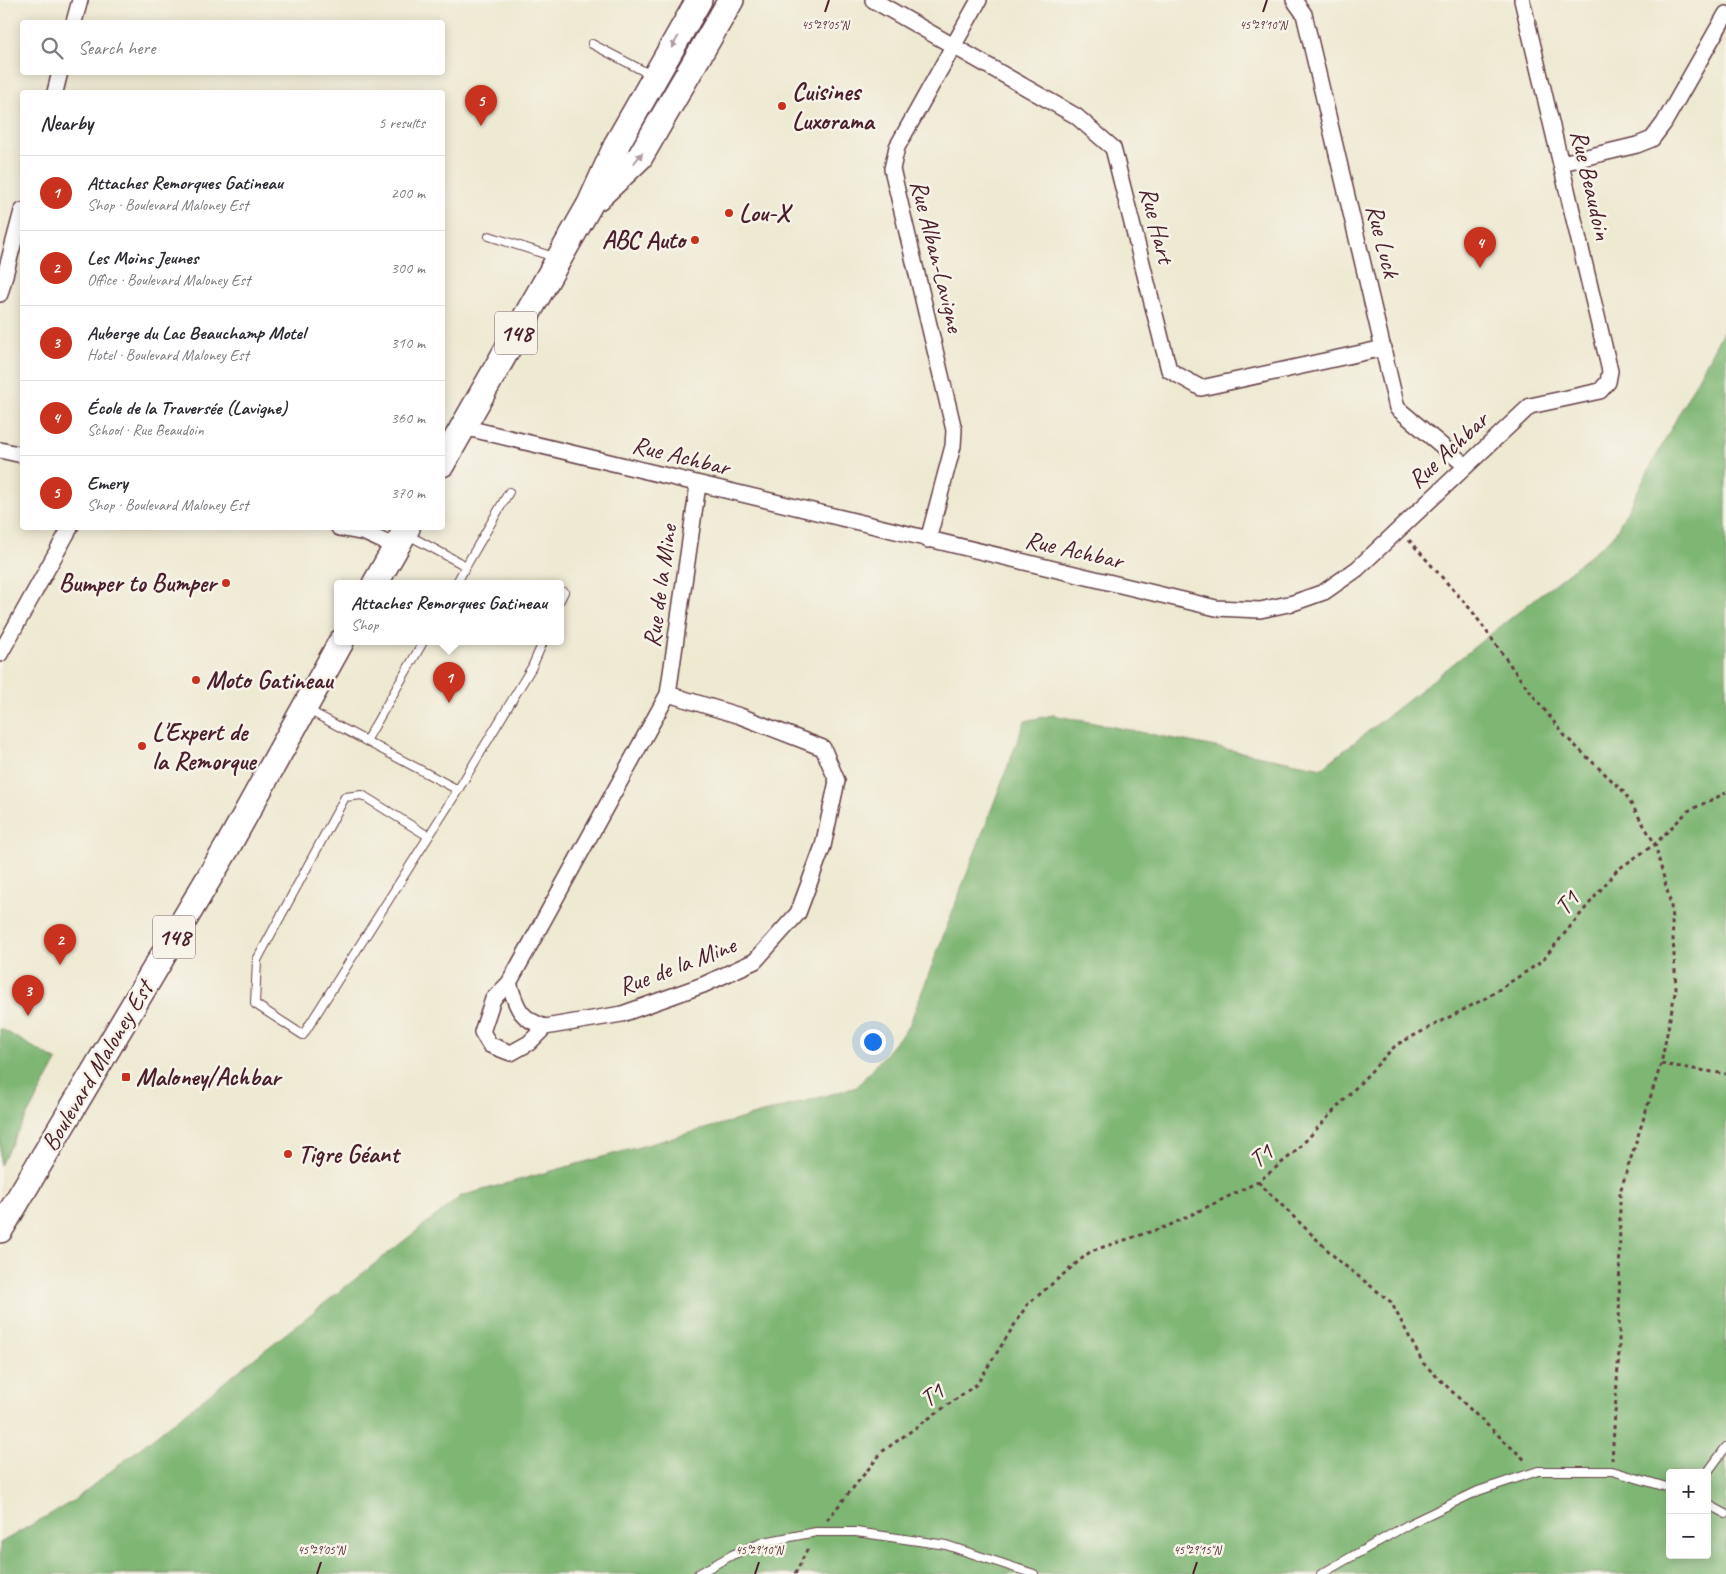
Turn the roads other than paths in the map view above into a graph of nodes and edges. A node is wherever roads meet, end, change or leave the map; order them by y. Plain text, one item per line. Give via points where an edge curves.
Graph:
1 (80, 0) edge
2 (699, 0) edge
3 (731, 0) edge
4 (873, 0) edge
5 (979, 0) edge
6 (1294, 0) edge
7 (1522, 0) edge
8 (1726, 14) edge
9 (75, 20) edge
10 (592, 44) dead end
11 (952, 46) junction
12 (59, 75) edge
13 (655, 77) junction
14 (56, 90) edge
15 (1562, 163) junction
16 (590, 204) junction
17 (20, 219) edge
18 (489, 236) dead end
19 (559, 259) junction
20 (0, 294) edge
21 (1384, 348) junction
22 (1608, 382) joint
23 (463, 427) junction
24 (0, 450) edge
25 (20, 455) edge
26 (445, 459) edge
27 (1466, 466) junction
28 (698, 484) junction
29 (509, 492) dead end
30 (69, 530) edge
31 (349, 530) edge
32 (402, 536) edge
33 (928, 540) junction
34 (466, 566) junction
35 (377, 580) edge
36 (458, 580) edge
37 (340, 645) edge
38 (421, 645) edge
39 (541, 645) edge
40 (0, 654) edge
41 (668, 694) junction
42 (305, 709) junction
43 (366, 741) junction
44 (458, 790) junction
45 (428, 836) junction
46 (509, 983) junction
47 (546, 1027) junction
48 (0, 1230) edge
49 (1726, 1447) edge
50 (1710, 1469) edge
51 (1666, 1487) edge
52 (1711, 1506) edge
53 (1726, 1514) edge
54 (698, 1574) edge
55 (1034, 1574) edge
56 (1321, 1574) edge

1 - 9 street
2 -> 13 main road, 148
16 -> 3 main road, 148 via 640,157
4 - 11 street, Rue Hart
5 - 11 street, Rue Alban-Lavigne
6 - 21 street, Rue Luck via 1304,14
7 - 15 street, Rue Beaudoin
8 - 15 street via 1652,139
10 - 13 lane
11 - 21 street, Rue Hart via 1076,116 1112,148 1169,370 1201,388
11 - 33 street, Rue Alban-Lavigne via 897,147 892,169 954,430 953,446
12 - 14 street
13 - 16 main road, 148 via 618,142
15 - 22 street, Rue Beaudoin via 1610,371
16 - 19 main road, 148
17 - 20 street
18 - 19 lane
19 - 23 main road, 148
21 - 27 street, Rue Luck via 1397,408
22 - 27 street, Rue Achbar via 1600,391 1530,406
23 - 26 main road, 148
23 - 28 street, Rue Achbar
24 - 25 street
27 - 33 street, Rue Achbar via 1357,569 1324,592 1260,610 1216,608
28 - 33 street, Rue Achbar
28 - 41 street, Rue de la Mine
29 - 34 lane
30 - 40 street
31 - 32 street
32 - 34 lane
32 - 35 main road
34 - 36 lane
37 - 42 main road, Boulevard Maloney Est / 148
38 - 43 lane
39 - 44 lane via 532,667
41 - 46 street, Rue de la Mine
41 - 47 street, Rue de la Mine via 740,716 823,748 837,780 824,846 798,913 755,961 703,985 622,1014
42 - 43 lane
42 - 48 main road, Boulevard Maloney Est / 148 via 228,846
43 - 44 lane
44 - 45 lane
45 - 45 lane via 362,795 345,797 256,960 255,1004 303,1035
46 - 47 street via 517,1008 530,1022
46 - 47 street, Rue de la Mine via 493,999 486,1014 482,1032 490,1045 511,1053 529,1043
49 - 50 lane
51 - 56 lane via 1612,1470 1538,1471 1478,1491 1410,1523
52 - 53 lane
54 - 55 lane via 764,1542 816,1532 856,1532 946,1545

